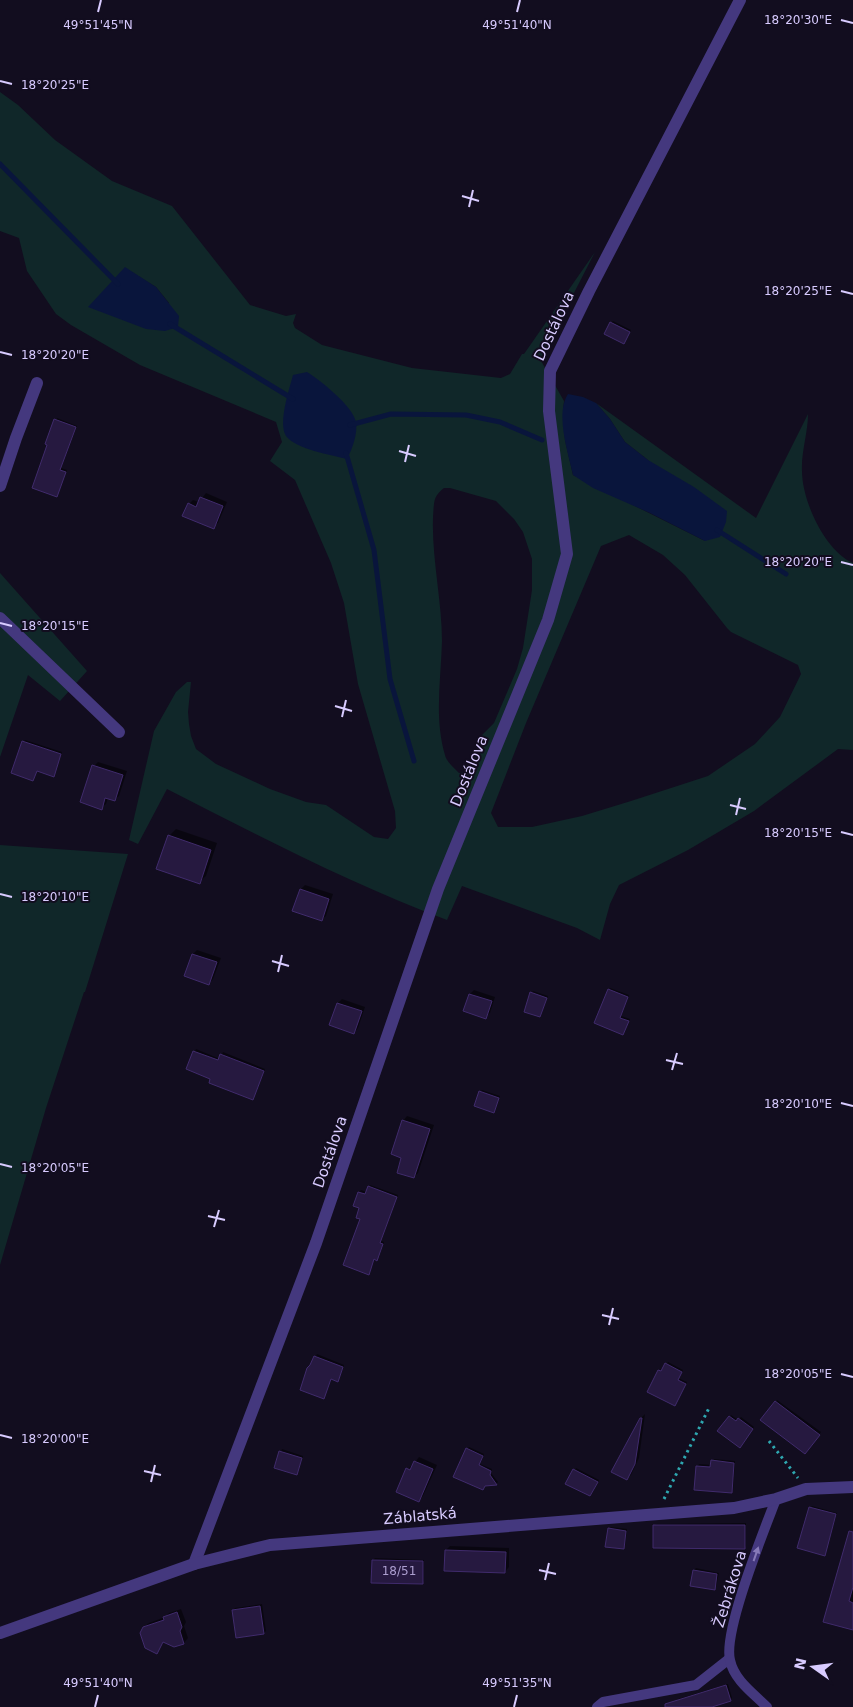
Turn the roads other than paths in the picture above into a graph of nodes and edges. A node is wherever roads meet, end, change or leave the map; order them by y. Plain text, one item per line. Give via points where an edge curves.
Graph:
1 (740, 0) edge
2 (37, 383) dead end
3 (0, 486) edge
4 (0, 618) edge
5 (119, 732) dead end
6 (853, 1487) edge
7 (776, 1499) junction
8 (194, 1564) junction
9 (0, 1633) edge
10 (729, 1659) junction
11 (597, 1707) edge
12 (767, 1707) edge

1 - 8 street, Dostálova via 550,371 549,411 567,554 548,620 438,889 316,1243
2 - 3 street
4 - 5 street
6 - 7 street, Záblatská via 806,1489
7 - 8 street, Záblatská via 734,1508 270,1545
10 -> 7 lane, Žebrákova via 732,1626
8 - 9 street, Záblatská
10 - 11 lane via 696,1685 603,1702
10 - 12 lane via 736,1677

